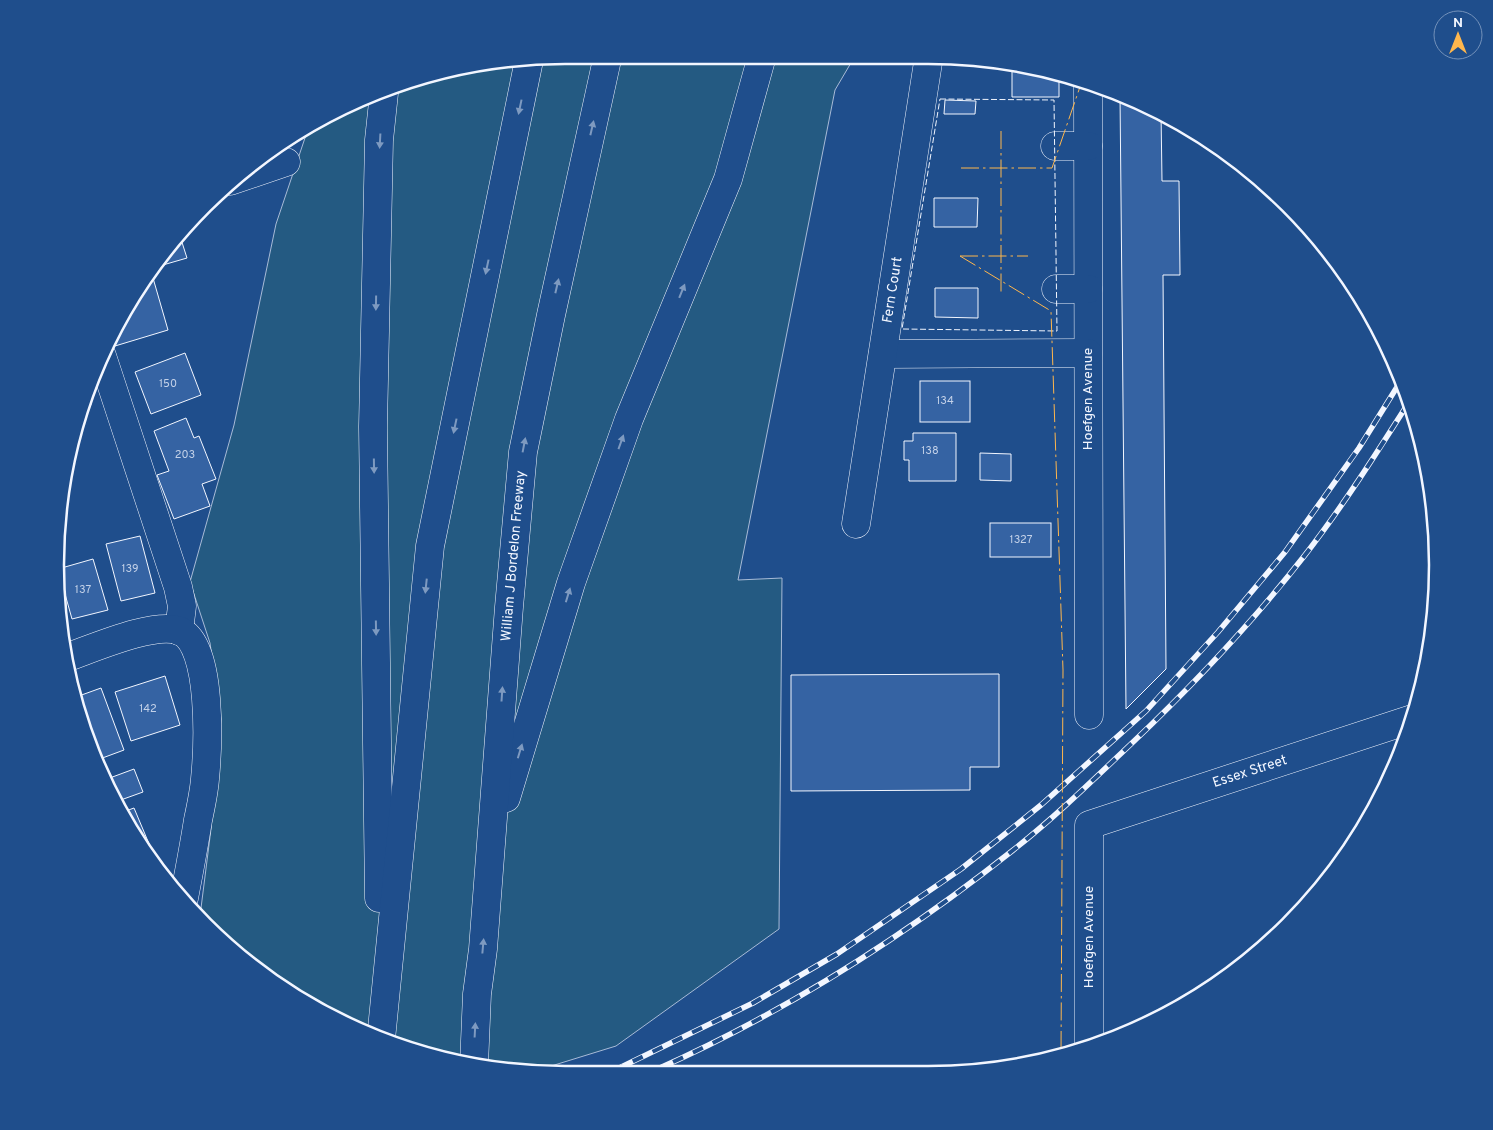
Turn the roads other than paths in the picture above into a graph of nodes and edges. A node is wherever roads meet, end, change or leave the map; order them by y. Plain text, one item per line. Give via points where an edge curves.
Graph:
1 (606, 64) edge
2 (760, 64) edge
3 (928, 64) edge
4 (529, 65) edge
5 (1088, 90) edge
6 (384, 98) edge
7 (1055, 146) dead end
8 (1088, 146) junction
9 (286, 162) dead end
10 (254, 172) edge
11 (1056, 289) dead end
12 (1088, 289) junction
13 (1088, 352) junction
14 (883, 354) junction
15 (105, 366) edge
16 (856, 524) dead end
17 (179, 631) junction
18 (72, 656) edge
19 (1089, 715) dead end
20 (1404, 722) edge
21 (1089, 825) joint
22 (491, 848) junction
23 (185, 892) edge
24 (381, 1031) edge
25 (381, 1031) edge
26 (1089, 1040) edge
27 (474, 1058) edge

22 -> 1 main road, William J Bordelon Freeway via 523,452
22 -> 2 main road via 574,574 630,419 728,179
3 - 14 main road, Fern Court via 907,251
4 -> 24 main road via 430,546
5 - 8 main road, Hoefgen Avenue
6 -> 25 main road via 373,427
7 - 8 main road
8 - 12 main road, Hoefgen Avenue
9 - 10 main road
11 - 12 main road
12 - 13 main road, Hoefgen Avenue
13 - 14 main road
13 - 19 main road, Hoefgen Avenue
14 - 16 main road, Fern Court
15 - 17 main road via 178,587 182,606
17 - 18 main road via 148,630
17 - 23 main road via 189,636 194,644 203,675 207,709 205,780
20 - 21 main road, Essex Street
21 - 26 main road, Hoefgen Avenue
27 -> 22 main road, William J Bordelon Freeway

